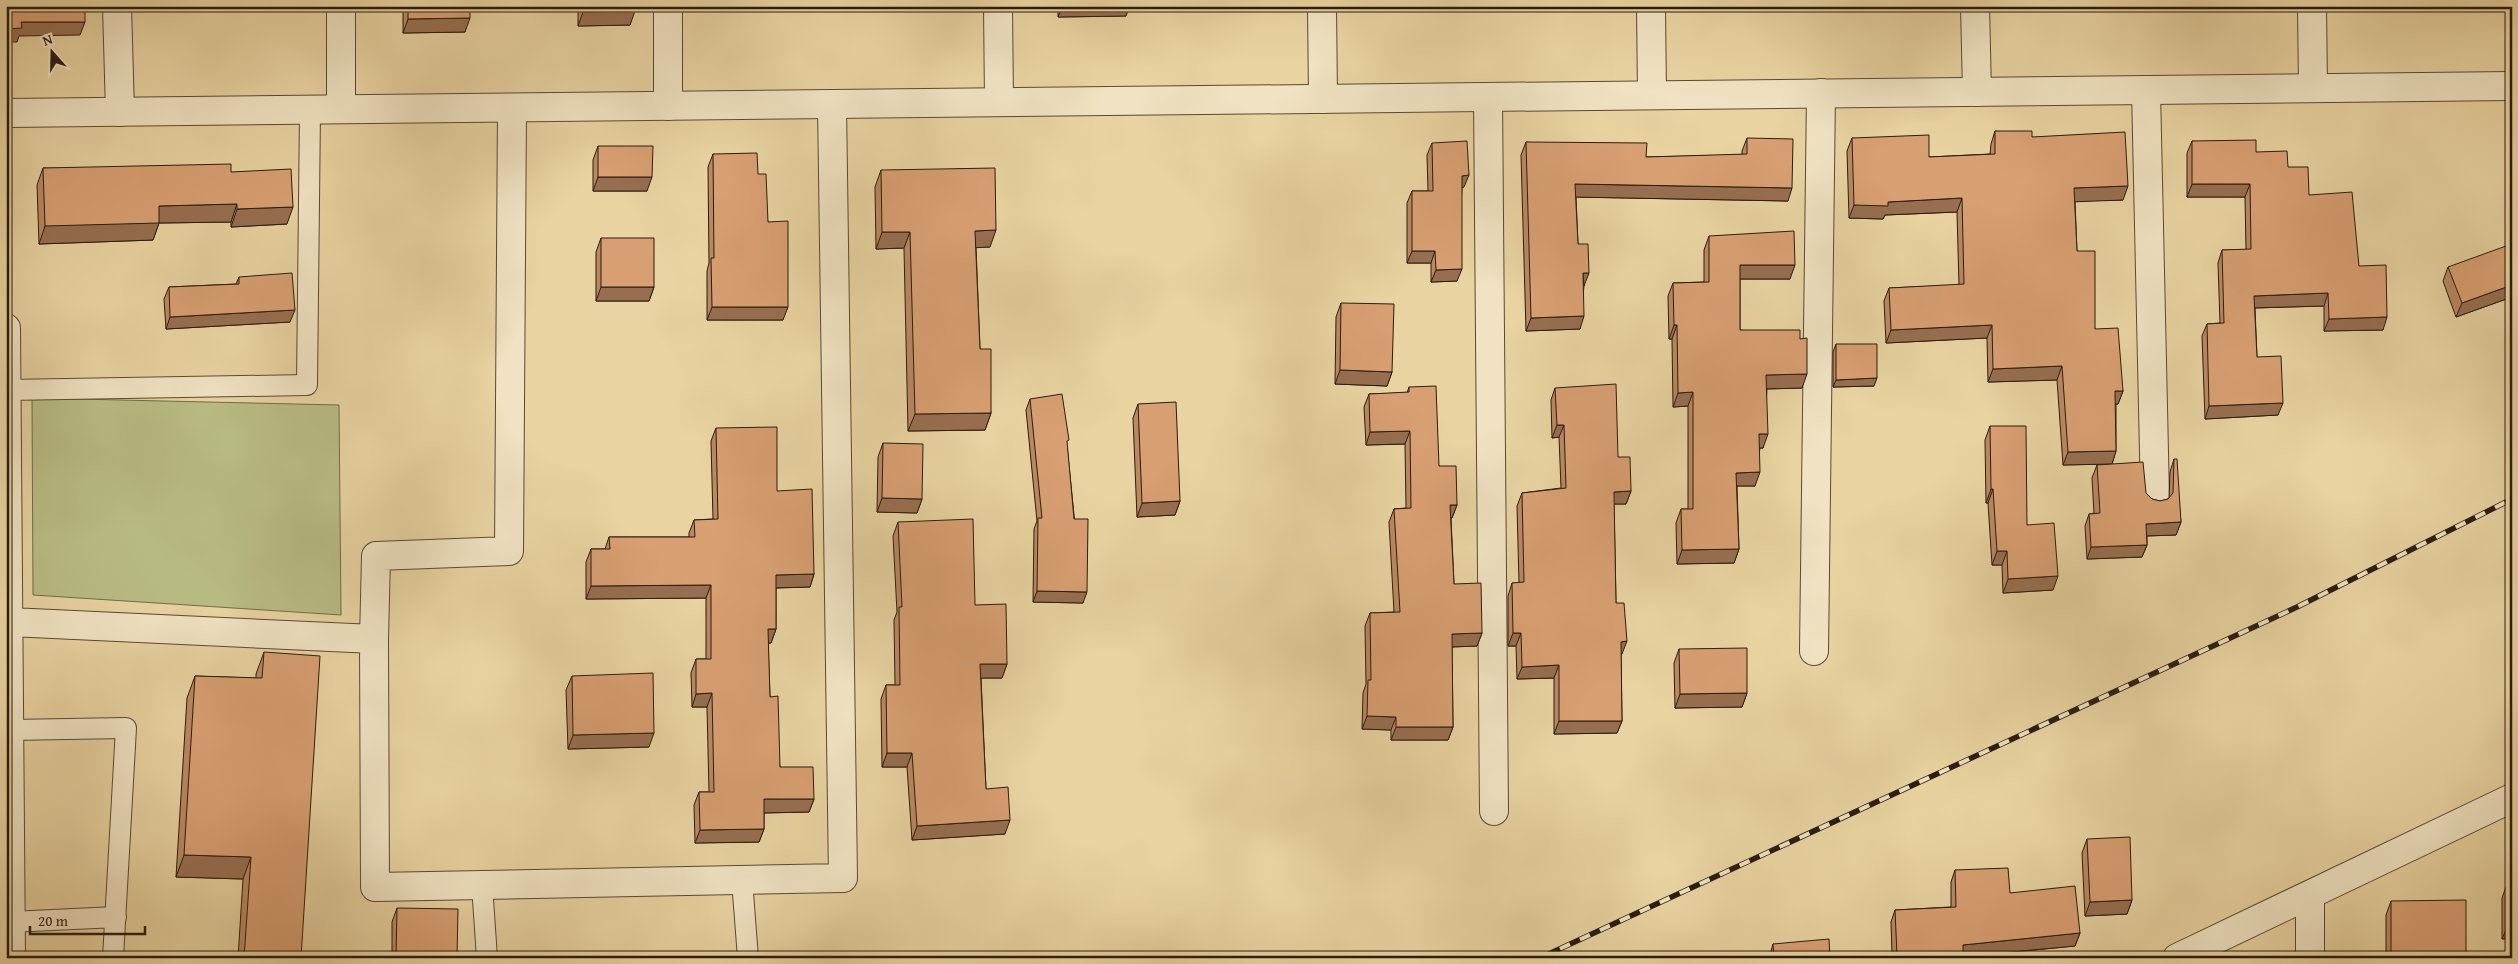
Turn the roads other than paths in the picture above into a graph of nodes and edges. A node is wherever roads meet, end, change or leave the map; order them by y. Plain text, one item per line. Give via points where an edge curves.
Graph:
1 (117, 6) edge
2 (341, 6) edge
3 (668, 6) edge
4 (998, 6) edge
5 (1322, 6) edge
6 (1650, 6) edge
7 (1975, 6) edge
8 (2312, 6) edge
9 (2512, 86) edge
10 (2313, 88) junction
11 (2146, 90) junction
12 (1977, 92) junction
13 (1821, 94) junction
14 (1652, 96) junction
15 (1488, 97) junction
16 (1323, 99) junction
17 (999, 102) junction
18 (832, 104) junction
19 (668, 106) junction
20 (512, 108) junction
21 (341, 109) junction
22 (310, 110) junction
23 (120, 112) junction
24 (6, 113) edge
25 (6, 328) edge
26 (7, 390) edge
27 (2155, 498) edge
28 (10, 622) junction
29 (374, 639) junction
30 (1814, 651) dead end
31 (10, 730) junction
32 (2512, 798) edge
33 (1494, 811) dead end
34 (8, 852) edge
35 (742, 880) junction
36 (482, 885) junction
37 (2310, 896) junction
38 (116, 917) junction
39 (10, 922) junction
40 (11, 958) edge
41 (113, 958) edge
42 (487, 958) edge
43 (748, 958) edge
44 (2177, 958) edge
45 (2310, 958) edge

1 - 23 street
2 - 21 street
3 - 19 street
4 - 17 street
5 - 16 street
6 - 14 street
7 - 12 street
8 - 10 street
9 - 10 street
10 - 11 street
11 - 12 street
11 - 27 street
12 - 13 street
13 - 14 street
13 - 30 street
14 - 15 street
15 - 16 street
15 - 33 street
16 - 17 street
17 - 18 street
18 - 19 street
18 - 35 street via 843,878
19 - 20 street
20 - 21 street
20 - 29 street via 509,551 376,556
21 - 22 street
22 - 23 street
22 - 26 lane via 307,385
23 - 24 street
25 - 26 street
26 - 28 street
28 - 29 street
28 - 31 street
29 - 36 street via 375,887
31 - 34 street
31 - 38 lane via 126,728
32 - 37 street
34 - 39 street
35 - 36 street
35 - 43 lane
36 - 42 lane
37 - 44 street
37 - 45 street
38 - 39 lane
38 - 41 lane
39 - 40 street

